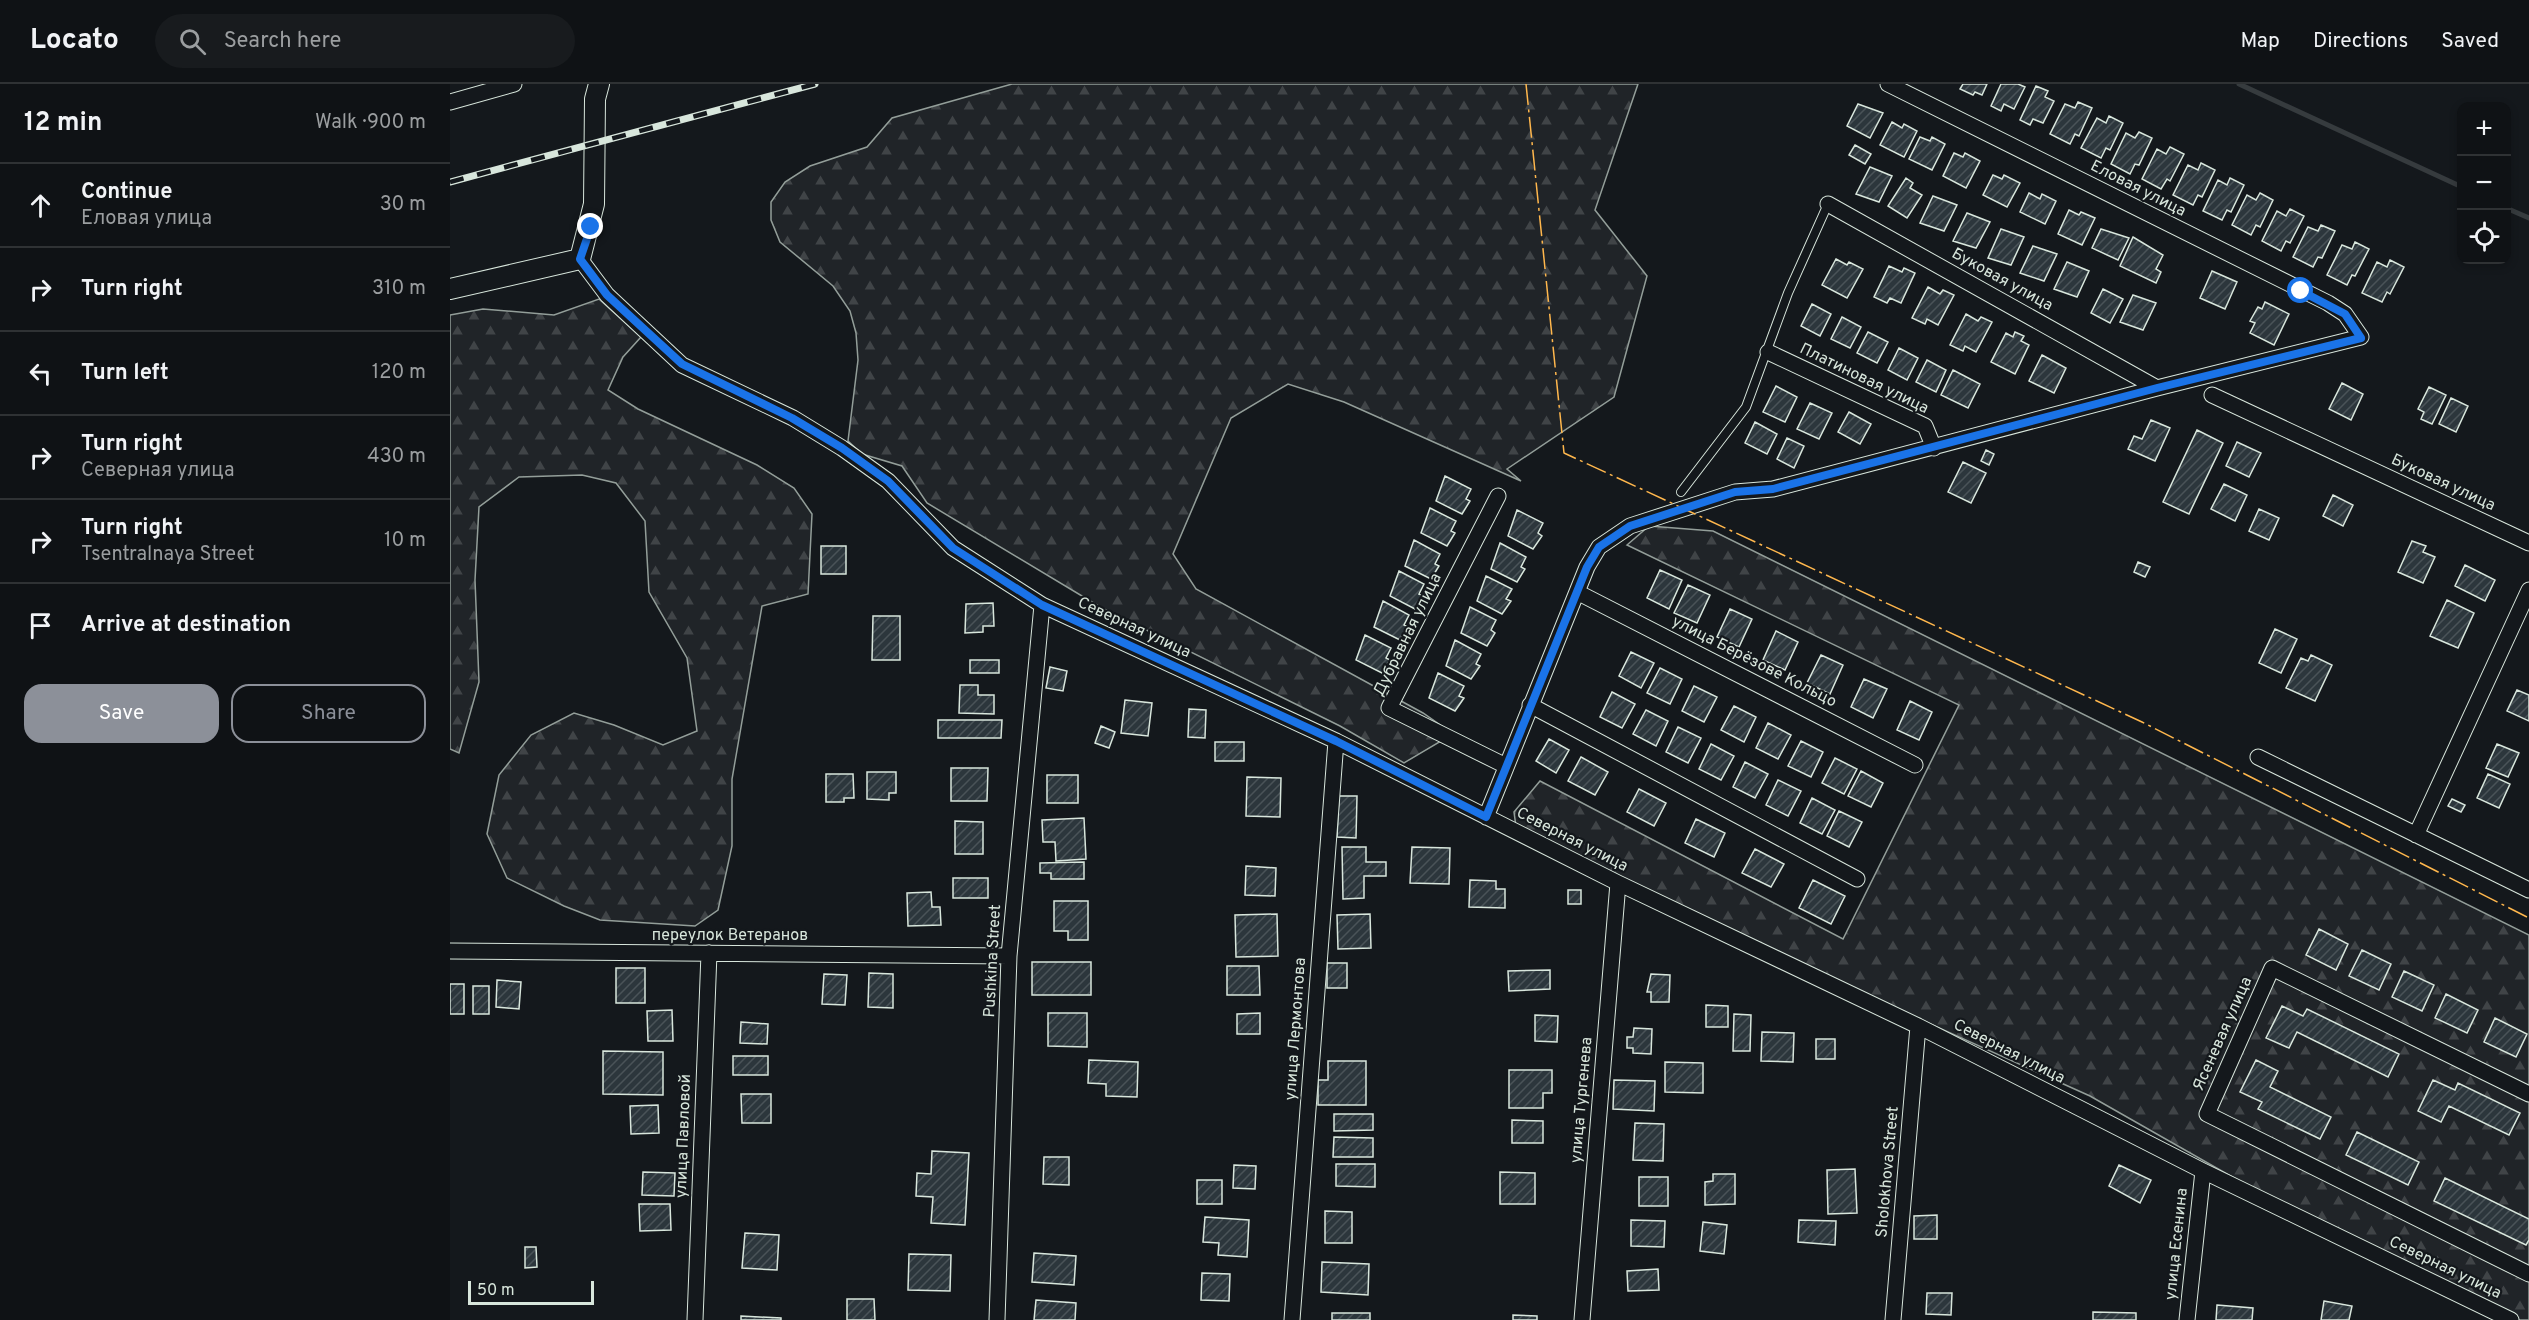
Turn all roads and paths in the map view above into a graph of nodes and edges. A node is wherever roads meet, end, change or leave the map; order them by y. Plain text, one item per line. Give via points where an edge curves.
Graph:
1 (514, 84) edge
2 (599, 84) edge
3 (1888, 84) edge
4 (450, 102) edge
5 (1828, 204) joint
6 (580, 259) junction
7 (450, 289) edge
8 (1768, 352) junction
9 (2157, 388) junction
10 (2212, 395) dead end
11 (1934, 448) junction
12 (1681, 492) dead end
13 (1498, 496) dead end
14 (2529, 543) edge
15 (2529, 590) edge
16 (1577, 592) junction
17 (1042, 605) junction
18 (1530, 705) junction
19 (1336, 741) junction
20 (2258, 758) dead end
21 (1915, 765) dead end
22 (1506, 766) junction
23 (1486, 817) junction
24 (2416, 835) junction
25 (1857, 879) dead end
26 (1618, 883) junction
27 (2529, 890) edge
28 (450, 951) edge
29 (709, 953) junction
30 (1009, 956) junction
31 (1918, 1026) junction
32 (2529, 1094) edge
33 (2204, 1171) junction
34 (2529, 1274) edge
35 (2490, 1315) edge
36 (694, 1320) edge
37 (997, 1320) edge
38 (1292, 1320) edge
39 (1582, 1320) edge
40 (1893, 1320) edge
41 (2187, 1320) edge
42 (2511, 1320) edge

1 - 4 street
2 - 6 street via 595,99 594,204
3 - 9 street, Еловая улица via 2328,303 2345,314 2361,338
5 - 8 lane via 1788,293
5 - 9 street, Буковая улица
6 - 7 street
6 - 17 street, Северная улица via 607,295 682,364 792,418 842,448 888,481 953,548
8 - 11 street, Платиновая улица via 1925,426
8 - 12 lane via 1746,407
9 - 11 street
10 - 14 street, Буковая улица
11 - 16 street via 1773,489 1735,492 1630,526 1599,547
13 - 22 street, Дубравная улица via 1389,708
15 - 24 street
16 - 18 street
16 - 21 street, улица Берёзове Кольцо
17 - 19 street, Северная улица
17 - 30 street, Pushkina Street
18 - 22 street
18 - 25 street
19 - 23 street, Северная улица
19 - 38 street, улица Лермонтова
20 - 24 street
22 - 23 street
23 - 26 street, Северная улица
24 - 27 street
26 - 31 street, Северная улица
26 - 39 street, улица Тургенева
28 - 29 street, переулок Ветеранов
29 - 30 street, переулок Ветеранов
29 - 36 street, улица Павловой
30 - 37 street, Pushkina Street
31 - 33 street, Северная улица
31 - 40 street, Sholokhova Street
32 - 34 street, Ясеневая улица via 2272,968 2207,1114
33 - 35 street, Северная улица
33 - 41 street, улица Есенина
35 - 42 street, Северная улица

